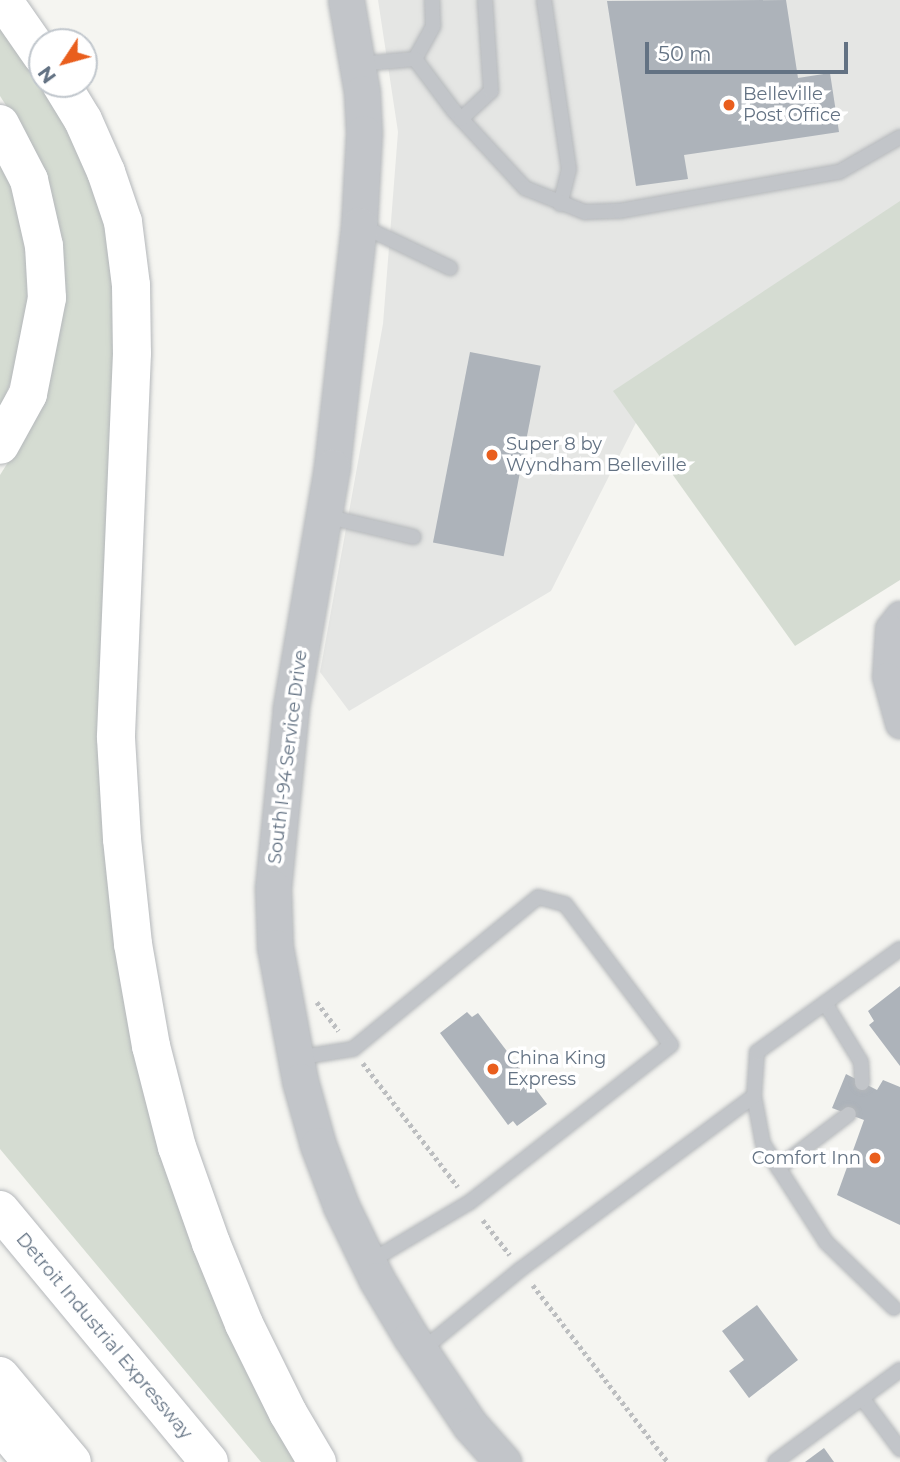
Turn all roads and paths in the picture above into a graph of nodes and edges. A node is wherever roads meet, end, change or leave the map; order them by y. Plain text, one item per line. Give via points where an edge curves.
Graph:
1 (3, 0) edge
2 (346, 0) edge
3 (432, 0) edge
4 (485, 0) edge
5 (544, 0) edge
6 (28, 36) edge
7 (415, 59) junction
8 (359, 64) junction
9 (70, 98) edge
10 (461, 119) junction
11 (0, 124) edge
12 (900, 137) edge
13 (560, 204) junction
14 (359, 225) junction
15 (450, 268) dead end
16 (0, 445) edge
17 (323, 515) junction
18 (414, 537) dead end
19 (900, 616) edge
20 (900, 724) edge
21 (900, 949) edge
22 (313, 997) dead end
23 (825, 1003) junction
24 (353, 1049) junction
25 (295, 1059) junction
26 (862, 1083) dead end
27 (754, 1096) junction
28 (849, 1114) dead end
29 (778, 1168) junction
30 (461, 1190) dead end
31 (0, 1210) edge
32 (483, 1220) dead end
33 (511, 1256) dead end
34 (369, 1262) junction
35 (534, 1287) dead end
36 (894, 1308) dead end
37 (421, 1351) junction
38 (900, 1370) edge
39 (0, 1376) edge
40 (862, 1398) junction
41 (0, 1424) edge
42 (900, 1449) edge
43 (32, 1462) edge
44 (72, 1462) edge
45 (209, 1462) edge
46 (317, 1462) edge
47 (503, 1462) edge
48 (668, 1462) edge
49 (775, 1462) edge

1 - 6 highway
2 - 8 street, South I-94 Service Drive
3 - 7 lane via 433,26
4 - 10 lane via 491,91
5 - 13 lane via 569,169
7 - 8 lane
7 - 10 lane
8 - 14 street, South I-94 Service Drive via 364,133
9 - 46 highway via 106,172 123,222 131,285 116,738 133,944 151,1046 177,1147 211,1243 244,1324
10 - 13 lane via 525,188
11 - 16 highway via 29,180 44,246 47,298 28,394
12 - 13 lane via 839,172 619,211 585,212
14 - 15 lane
14 - 17 street, South I-94 Service Drive
17 - 18 lane
17 - 25 street, South I-94 Service Drive via 291,708 273,888 275,947
19 - 20 street via 890,629 887,677
21 - 23 lane
22 - 24 path
23 - 26 lane via 861,1062
23 - 27 lane via 757,1052
24 - 25 lane
24 - 30 path
24 - 34 lane via 538,897 565,904 671,1045 484,1191
25 - 34 street, South I-94 Service Drive via 318,1145
27 - 29 lane via 763,1144
27 - 37 lane via 521,1269
28 - 29 lane
29 - 36 lane via 826,1242
31 - 45 highway, Detroit Industrial Expressway
32 - 33 path
34 - 37 street, South I-94 Service Drive
35 - 48 path
37 - 47 street, South I-94 Service Drive via 470,1424
38 - 40 lane
39 - 44 highway
40 - 42 lane
40 - 49 lane
41 - 43 highway

